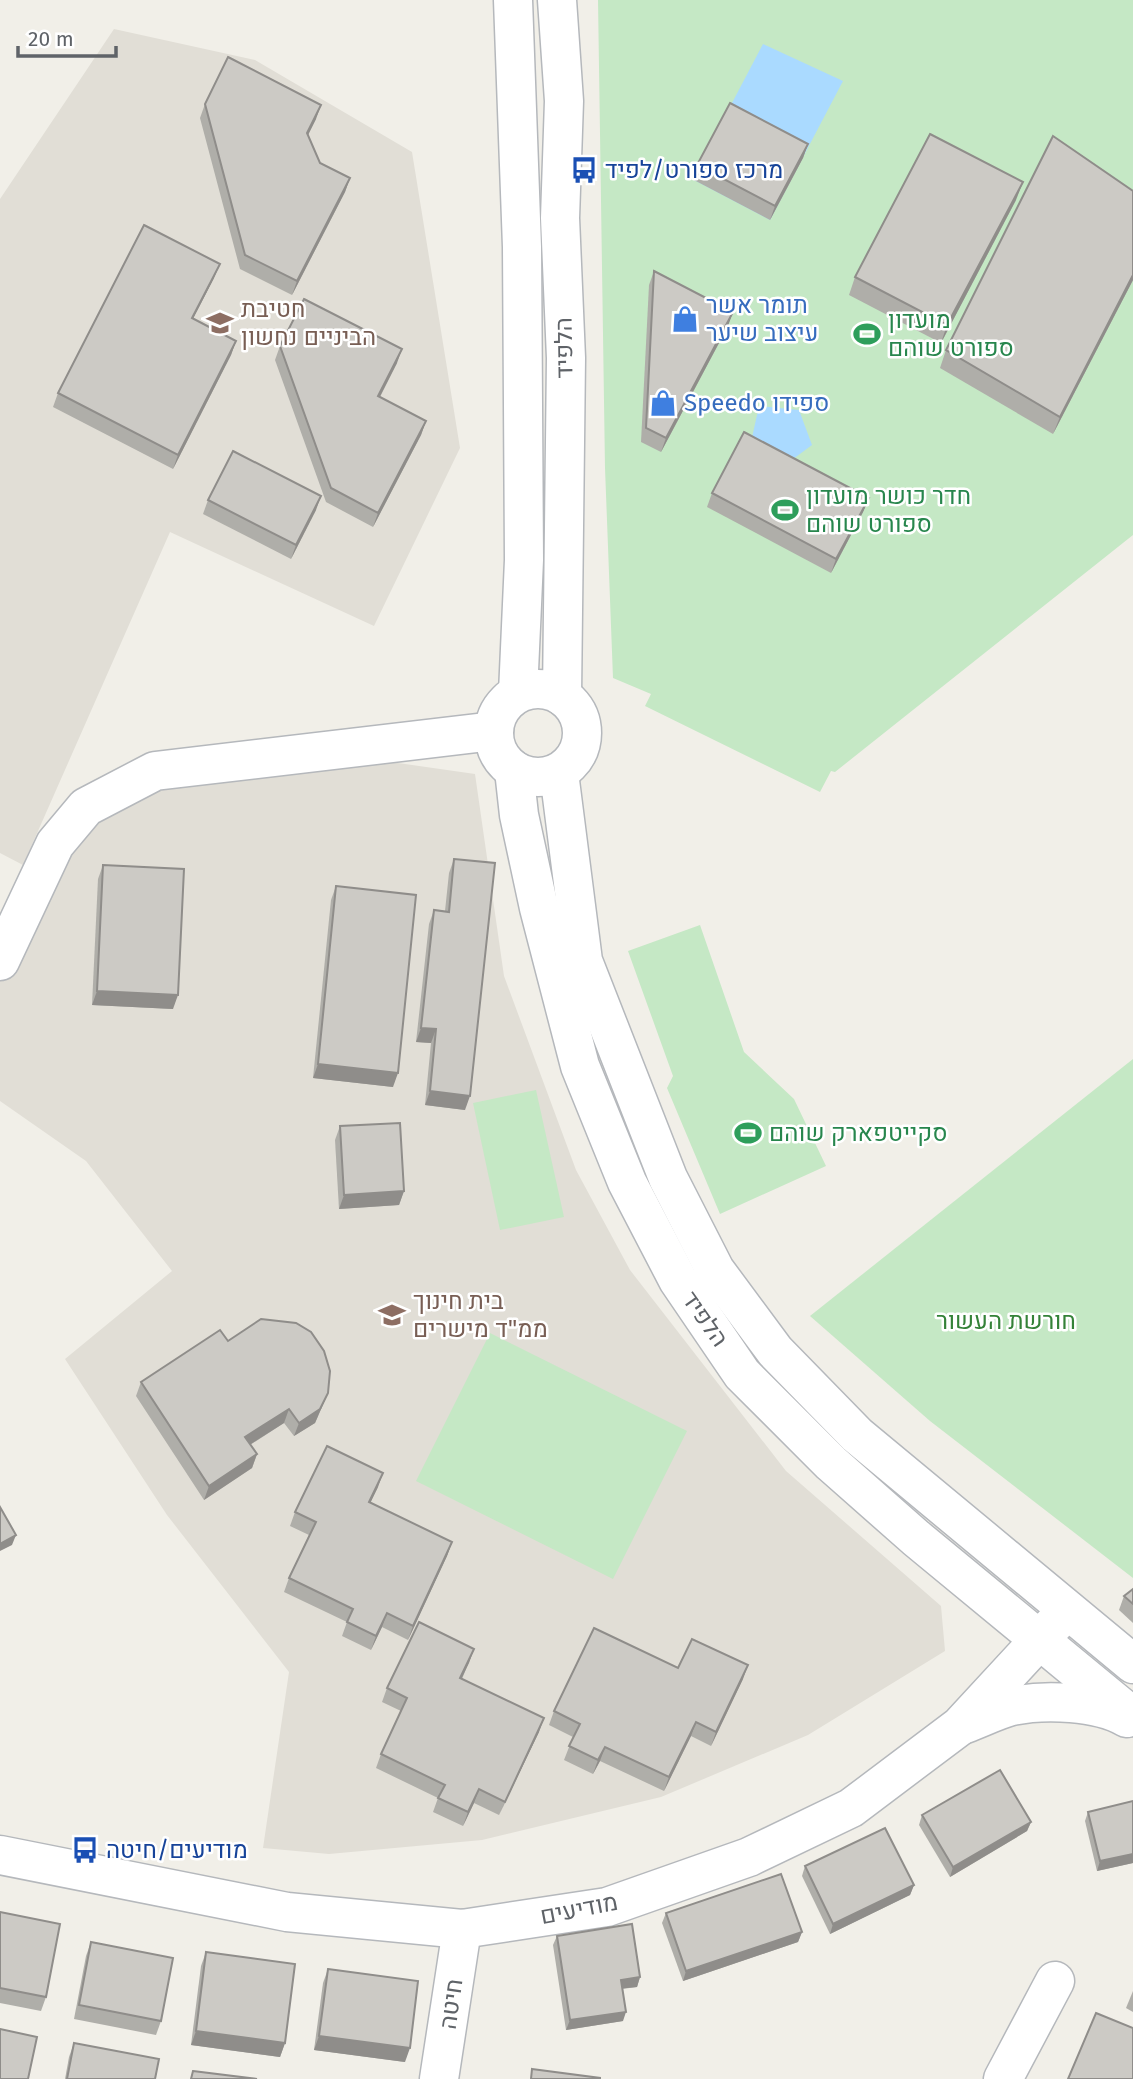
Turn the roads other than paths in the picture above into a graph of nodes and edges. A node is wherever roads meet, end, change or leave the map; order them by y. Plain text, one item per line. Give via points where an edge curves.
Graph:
1 (513, 0) edge
2 (557, 0) edge
3 (518, 693) junction
4 (562, 696) junction
5 (494, 731) junction
6 (514, 770) junction
7 (559, 773) junction
8 (0, 961) edge
9 (1068, 1610) junction
10 (1040, 1640) junction
11 (1133, 1664) edge
12 (1133, 1719) edge
13 (960, 1726) junction
14 (0, 1855) edge
15 (462, 1929) junction
16 (1055, 1981) dead end
17 (439, 2079) edge
18 (1003, 2079) edge

1 - 3 street, הלפיד via 522,247 524,559
2 - 4 street, הלפיד via 564,101 560,218 566,358
3 - 4 street via 541,689
3 - 5 street via 505,703
4 - 7 street via 597,740 579,750
5 - 6 street via 499,753
5 - 8 street via 155,771 86,807 55,844
6 - 7 street via 528,776
6 - 10 street, הלפיד via 539,908 580,1066 627,1182 678,1280 743,1374 831,1463
7 - 9 street, הלפיד via 583,961 667,1178 715,1270 775,1351 857,1435
9 - 10 street, מודיעים
9 - 11 street, הלפיד
10 - 12 street, הלפיד
10 - 13 street, מודיעים
12 - 13 street via 1117,1712 1043,1704 1012,1706
13 - 15 street, מודיעים via 851,1808 749,1857 607,1908
14 - 15 street, מודיעים via 287,1912
15 - 17 street, חיטה
16 - 18 street

